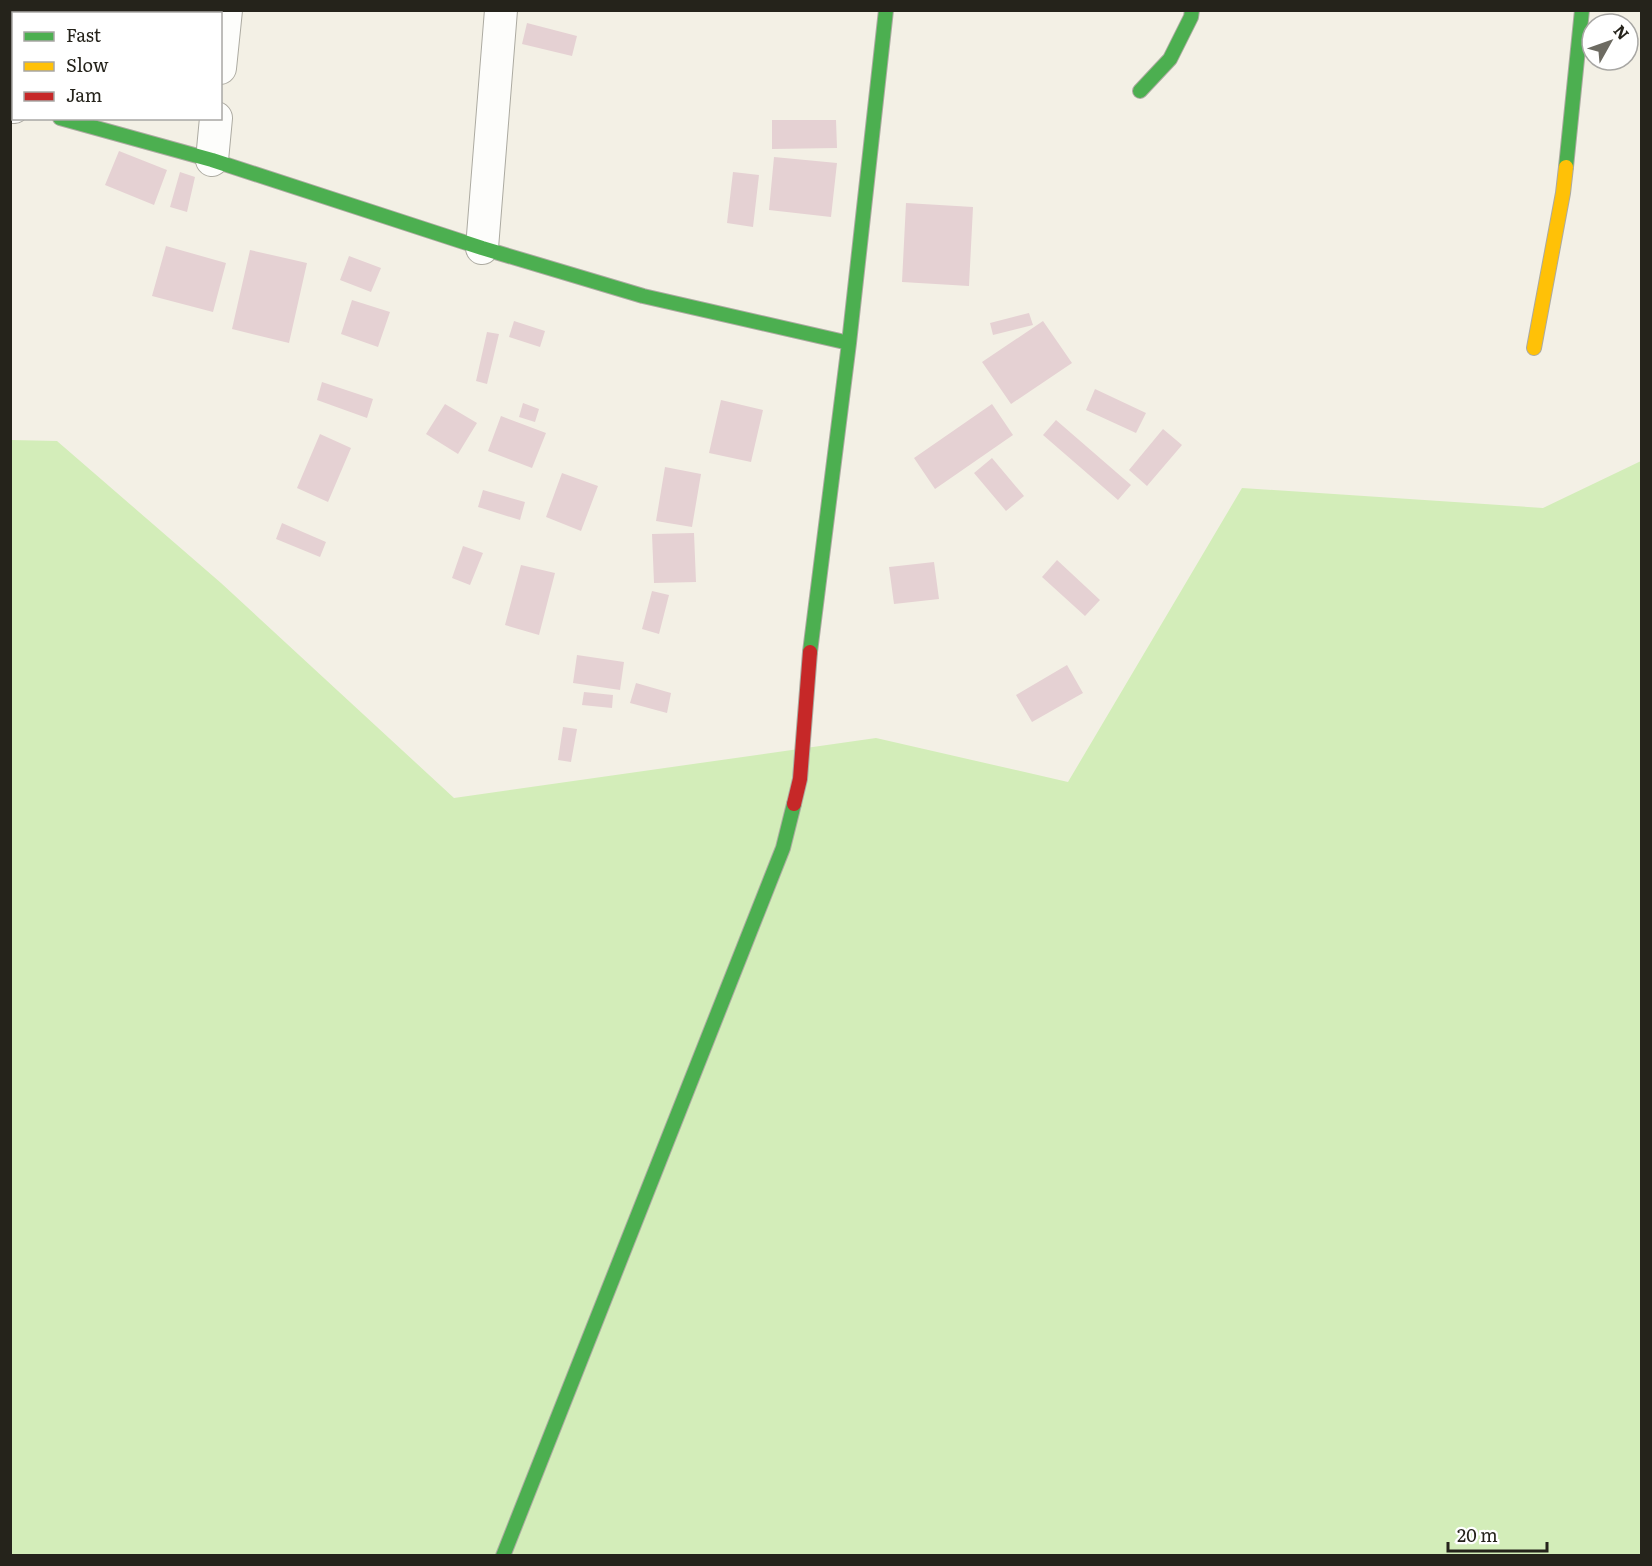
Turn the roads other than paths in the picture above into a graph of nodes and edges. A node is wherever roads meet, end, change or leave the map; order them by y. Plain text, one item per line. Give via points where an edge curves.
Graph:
1 (226, 10) edge
2 (501, 10) edge
3 (886, 10) edge
4 (1192, 10) edge
5 (1582, 10) edge
6 (222, 49) edge
7 (1140, 91) dead end
8 (67, 120) edge
9 (216, 120) edge
10 (212, 160) junction
11 (482, 248) junction
12 (849, 343) junction
13 (1534, 348) dead end
14 (503, 1556) edge

1 - 6 street
2 - 11 street
3 - 12 street
4 - 7 street via 1170,59
5 - 13 street via 1563,193
8 - 10 street
9 - 10 street
10 - 11 street
11 - 12 street via 643,296
12 - 14 street via 812,628 800,779 783,848

